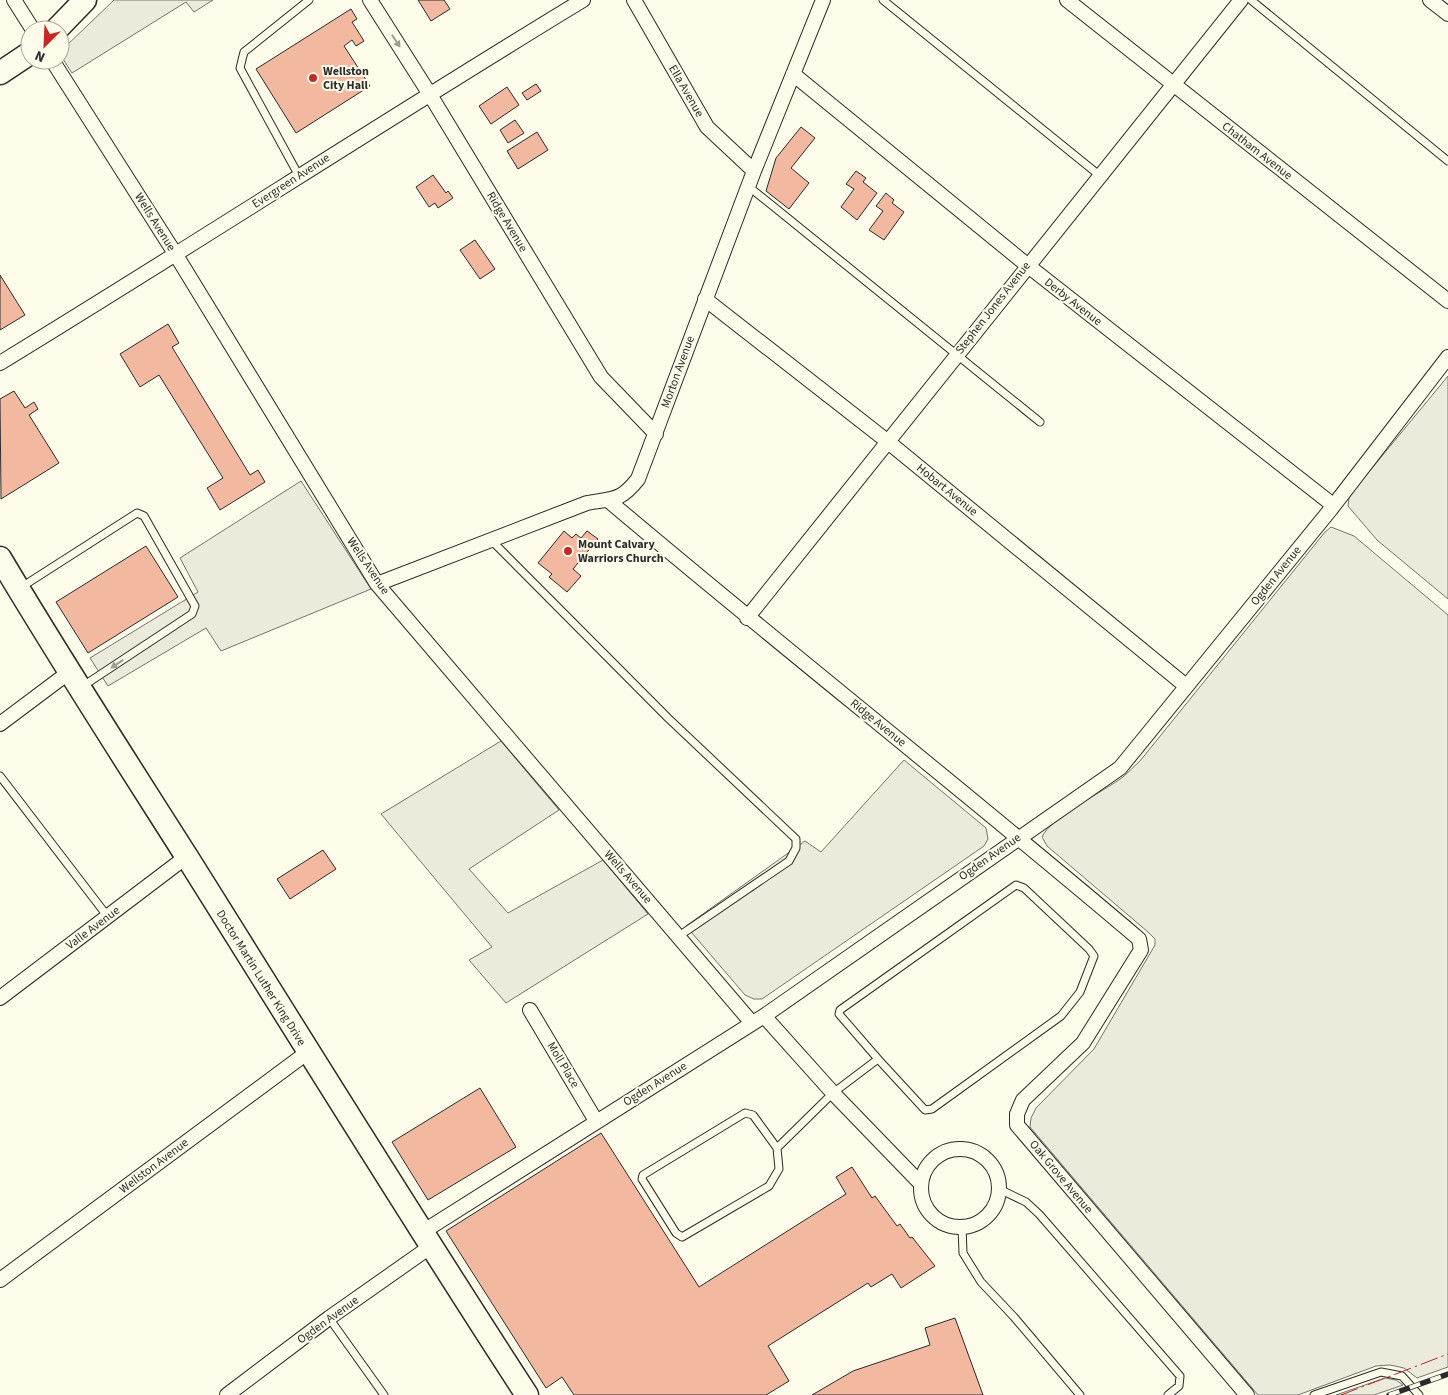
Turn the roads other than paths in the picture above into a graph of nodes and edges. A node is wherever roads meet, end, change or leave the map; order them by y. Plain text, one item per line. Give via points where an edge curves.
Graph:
1 (14, 0) edge
2 (85, 0) edge
3 (309, 0) edge
4 (370, 0) edge
5 (582, 0) edge
6 (634, 0) edge
7 (823, 0) edge
8 (883, 0) edge
9 (1067, 0) edge
10 (1241, 0) edge
11 (1251, 0) edge
12 (1430, 0) edge
13 (1448, 14) edge
14 (27, 20) edge
15 (66, 20) edge
16 (20, 59) edge
17 (58, 70) edge
18 (0, 73) edge
19 (794, 74) junction
20 (1172, 84) junction
21 (429, 93) junction
22 (1448, 161) edge
23 (754, 171) junction
24 (1099, 175) junction
25 (299, 176) junction
26 (748, 186) junction
27 (176, 255) junction
28 (1026, 265) junction
29 (705, 299) junction
30 (1448, 301) edge
31 (957, 353) junction
32 (1448, 357) edge
33 (0, 363) edge
34 (1040, 422) dead end
35 (656, 434) junction
36 (887, 441) junction
37 (609, 501) junction
38 (1333, 506) junction
39 (491, 540) junction
40 (0, 558) edge
41 (377, 584) junction
42 (18, 589) junction
43 (747, 618) junction
44 (73, 681) junction
45 (1186, 686) junction
46 (0, 724) edge
47 (0, 776) edge
48 (1019, 837) junction
49 (186, 857) junction
50 (108, 917) junction
51 (679, 936) junction
52 (1140, 950) joint
53 (0, 998) edge
54 (530, 1010) dead end
55 (758, 1019) junction
56 (308, 1052) junction
57 (878, 1059) junction
58 (833, 1093) junction
59 (596, 1121) junction
60 (777, 1148) junction
61 (921, 1184) junction
62 (999, 1189) junction
63 (962, 1227) junction
64 (425, 1240) junction
65 (0, 1280) edge
66 (329, 1318) junction
67 (227, 1395) edge
68 (384, 1395) edge
69 (526, 1395) edge
70 (1080, 1395) edge
71 (1168, 1395) edge
72 (1247, 1395) edge
73 (1314, 1395) edge
74 (1419, 1395) edge

1 - 14 street
2 - 15 main road
3 - 25 lane via 244,52 240,68
4 -> 21 street, Ridge Avenue
5 - 21 street, Evergreen Avenue
6 - 23 street, Ella Avenue via 707,127
7 - 19 street, Morton Avenue
8 - 24 lane
9 - 20 street, Chatham Avenue
10 - 20 street, Stephen Jones Avenue
11 - 22 lane
12 - 13 street
16 - 18 main road
17 - 27 street, Wells Avenue
19 - 23 street, Morton Avenue
19 - 28 street, Derby Avenue
20 - 24 street, Stephen Jones Avenue
20 - 30 street, Chatham Avenue
21 - 25 street, Evergreen Avenue
21 - 35 street, Ridge Avenue via 601,377
23 - 26 street, Morton Avenue
24 - 28 street, Stephen Jones Avenue
25 - 27 street, Evergreen Avenue
26 - 29 street, Morton Avenue
26 - 31 lane
27 - 33 street, Evergreen Avenue
27 - 41 street, Wells Avenue
28 - 31 street, Stephen Jones Avenue
28 - 38 street, Derby Avenue
29 - 35 street, Morton Avenue
29 - 36 street, Hobart Avenue
31 - 34 lane
31 - 36 street, Stephen Jones Avenue
32 - 38 street, Ogden Avenue
35 - 37 street, Morton Avenue via 638,479 630,489
36 - 43 street, Stephen Jones Avenue
36 - 45 street, Hobart Avenue
37 - 39 street, Morton Avenue via 587,503
37 - 43 street, Ridge Avenue
38 - 45 street, Ogden Avenue
39 - 41 street, Morton Avenue
39 - 51 lane via 668,718 796,839 796,848 789,861
40 - 42 main road, Doctor Martin Luther King Drive
41 - 51 street, Wells Avenue
42 - 44 main road, Doctor Martin Luther King Drive
42 -> 44 lane via 136,513 144,516 195,606 192,614 155,638
43 - 48 street, Ridge Avenue
44 - 46 street
44 - 49 main road, Doctor Martin Luther King Drive
45 - 48 street, Ogden Avenue via 1120,768
47 - 50 lane
48 - 52 street, Ridge Avenue via 1139,939
48 - 55 street, Ogden Avenue
49 - 50 street, Valle Avenue
49 - 56 main road, Doctor Martin Luther King Drive
50 - 53 street, Valle Avenue
51 - 55 street, Wells Avenue
52 - 72 street, Oak Grove Avenue via 1083,1043 1022,1100 1017,1125
54 - 59 street, Moll Place
55 - 58 street, Wells Avenue
55 - 59 street, Ogden Avenue
56 - 64 main road, Doctor Martin Luther King Drive
56 - 65 street, Wellston Avenue
57 - 57 lane via 925,1110 932,1109 1061,1016 1080,992 1094,956 1016,884 840,1010 839,1014
57 - 58 lane
58 - 60 lane
58 - 61 street, Wells Avenue
59 - 64 street, Ogden Avenue
60 - 60 lane via 753,1115 744,1113 642,1179 676,1233 682,1237 769,1186 779,1169
61 - 62 street via 924,1172 941,1154 966,1149 988,1160 996,1170
61 - 63 street via 928,1210 948,1226
62 - 63 street via 994,1208 986,1218 975,1225
62 - 71 lane via 1026,1202 1039,1214 1180,1376 1179,1386
63 - 70 lane via 963,1253 981,1282
64 - 66 street, Ogden Avenue
64 - 69 main road, Doctor Martin Luther King Drive
66 - 67 street, Ogden Avenue
66 - 68 lane
73 - 74 lane via 1381,1372 1402,1376

